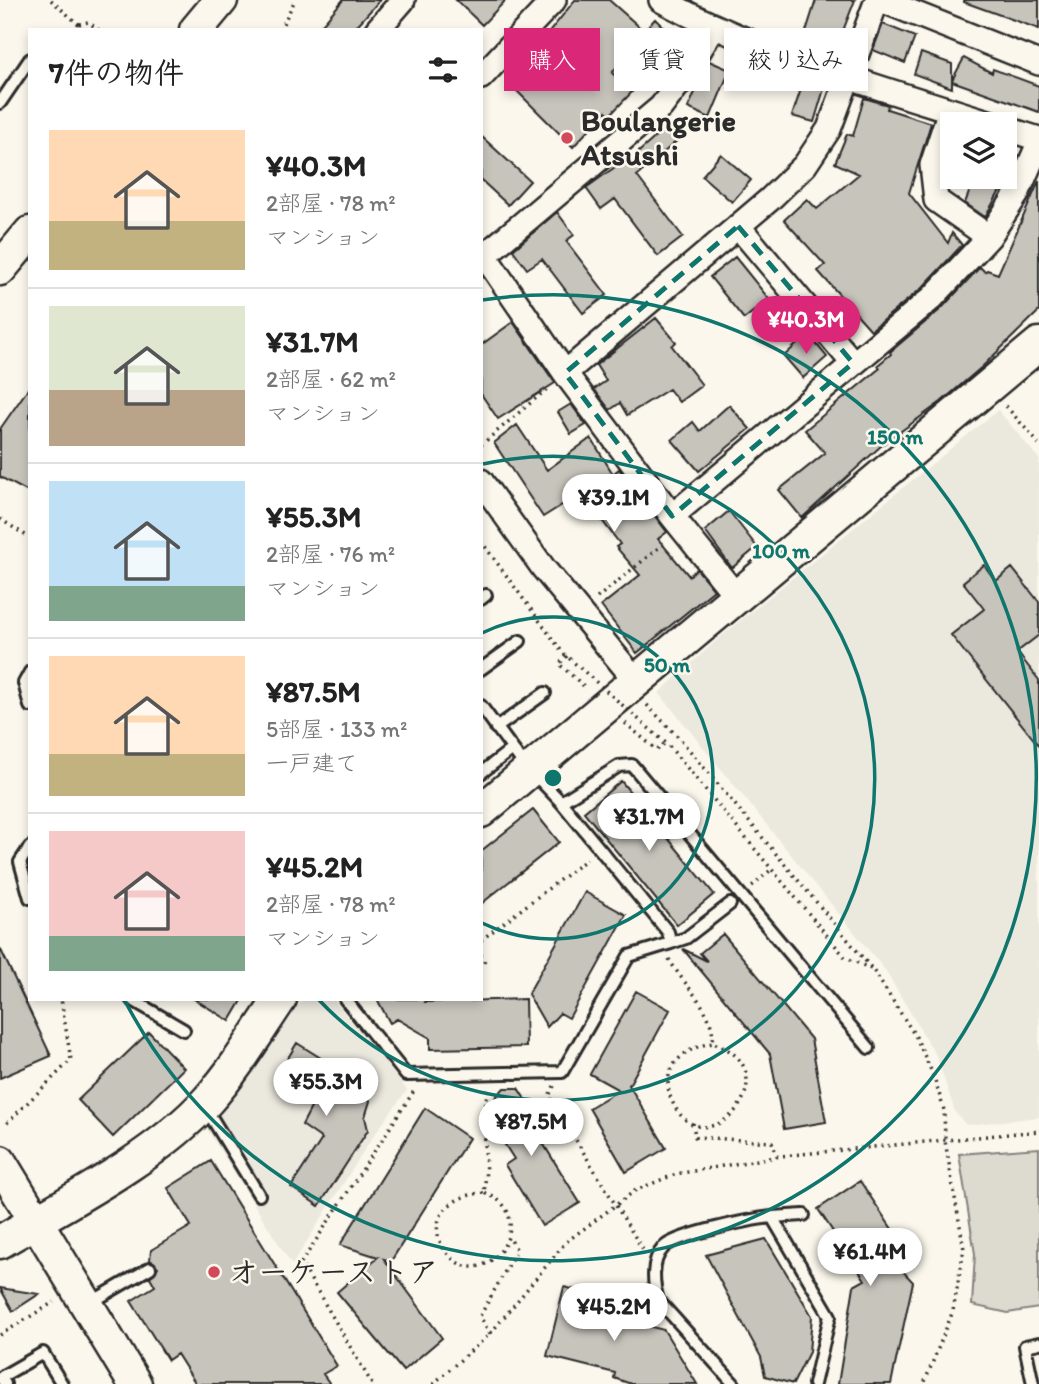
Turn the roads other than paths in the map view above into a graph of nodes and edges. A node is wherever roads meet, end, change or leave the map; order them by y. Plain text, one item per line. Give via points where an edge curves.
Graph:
1 (220, 0) edge
2 (403, 0) edge
3 (554, 0) edge
4 (661, 0) edge
5 (879, 0) edge
6 (199, 28) edge
7 (379, 28) edge
8 (713, 28) junction
9 (868, 30) edge
10 (724, 32) edge
11 (28, 62) edge
12 (1039, 63) edge
13 (483, 75) edge
14 (868, 84) edge
15 (844, 91) edge
16 (0, 103) edge
17 (950, 110) junction
18 (956, 112) edge
19 (1017, 133) edge
20 (1039, 141) edge
21 (737, 226) junction
22 (28, 235) edge
23 (989, 237) junction
24 (0, 269) edge
25 (1032, 355) edge
26 (853, 363) junction
27 (565, 373) junction
28 (483, 484) edge
29 (677, 522) junction
30 (737, 597) junction
31 (520, 640) dead end
32 (483, 668) edge
33 (28, 676) edge
34 (639, 690) junction
35 (545, 693) dead end
36 (28, 698) edge
37 (483, 709) edge
38 (496, 728) junction
39 (521, 760) junction
40 (483, 773) edge
41 (561, 802) junction
42 (483, 808) edge
43 (28, 850) edge
44 (28, 891) edge
45 (730, 904) dead end
46 (671, 943) junction
47 (134, 1001) edge
48 (279, 1001) edge
49 (347, 1001) edge
50 (184, 1030) dead end
51 (869, 1048) dead end
52 (204, 1105) junction
53 (0, 1162) edge
54 (259, 1195) dead end
55 (804, 1214) dead end
56 (772, 1217) junction
57 (36, 1221) junction
58 (0, 1242) edge
59 (150, 1268) dead end
60 (87, 1305) junction
61 (1039, 1343) edge
62 (5, 1384) edge
63 (62, 1384) edge
64 (135, 1384) edge
65 (734, 1384) edge
66 (814, 1384) edge
67 (1033, 1384) edge

1 - 6 street
2 - 7 street
3 - 13 street
4 - 8 street
5 - 9 street
5 - 12 street
8 - 10 street
8 - 27 street via 661,107 491,250 487,260
11 - 16 lane
14 - 17 street
15 - 21 street via 821,145 787,183
17 - 18 street
17 - 23 street via 932,164 936,200
19 - 20 street
20 - 23 street via 1017,194
21 - 26 street
21 - 27 street
22 - 24 street
23 - 26 street via 932,298
25 - 30 street
26 - 29 street
27 - 29 street
28 - 34 street
29 - 30 street
30 - 34 street
31 - 32 lane
33 - 36 lane via 24,683
34 - 39 street
35 - 38 lane
37 - 38 lane
38 - 39 lane
39 - 40 lane
39 - 41 lane
39 - 42 street
41 - 46 lane via 668,932
41 - 51 lane via 619,766 632,765
43 - 44 lane via 20,862
45 - 46 lane via 686,938
46 - 49 lane via 629,956 562,1072 406,1075
47 - 50 lane
48 - 52 street
52 - 54 lane
52 - 57 street via 151,1149
53 - 57 street
55 - 56 lane
56 - 65 lane via 670,1242 659,1254 654,1270 658,1300
56 - 66 lane via 830,1316
57 - 58 street
57 - 60 street
59 - 60 lane
60 - 64 street
61 - 67 lane via 1025,1346
62 - 63 lane via 1,1377 43,1353

